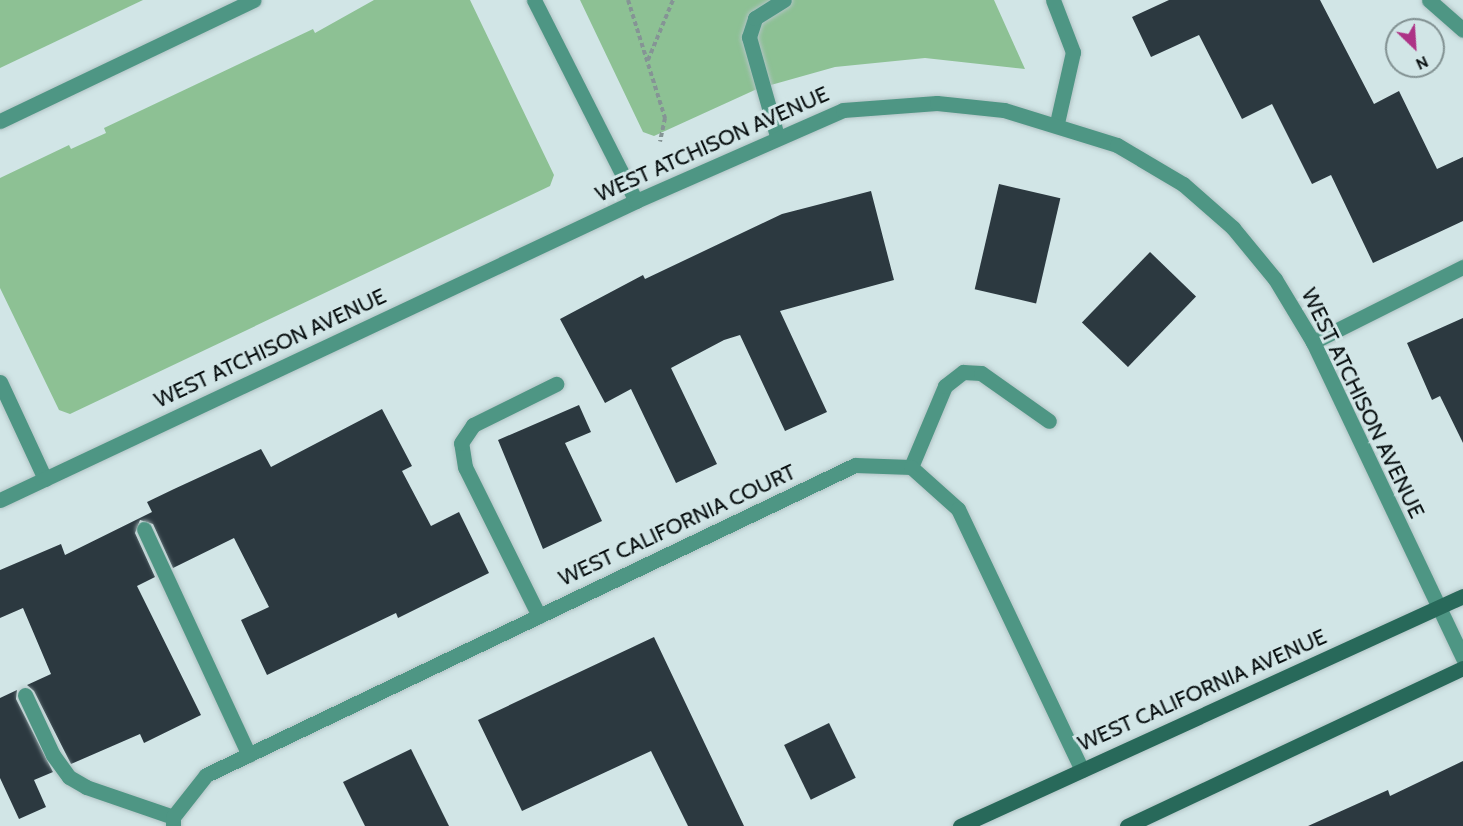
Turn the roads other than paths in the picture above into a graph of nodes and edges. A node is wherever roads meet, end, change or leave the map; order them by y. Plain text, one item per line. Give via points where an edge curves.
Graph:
1 (254, 0) edge
2 (534, 0) edge
3 (784, 0) edge
4 (1053, 0) edge
5 (1437, 2) edge
6 (1463, 30) edge
7 (0, 121) edge
8 (1057, 123) junction
9 (777, 136) junction
10 (636, 201) junction
11 (1463, 267) edge
12 (1312, 342) junction
13 (0, 382) edge
14 (556, 384) dead end
15 (1049, 421) dead end
16 (911, 467) junction
17 (45, 479) junction
18 (0, 500) edge
19 (144, 529) dead end
20 (1463, 596) edge
21 (1438, 608) junction
22 (539, 616) junction
23 (1463, 658) edge
24 (1463, 668) edge
25 (25, 695) dead end
26 (249, 755) junction
27 (1082, 770) junction
28 (173, 821) edge
29 (960, 826) edge
30 (1126, 826) edge

1 - 7 street
2 - 10 street
3 - 9 street via 755,18 748,37
4 - 8 street via 1073,52
5 - 6 street
8 - 9 street, WEST ATCHISON AVENUE via 1004,110 937,103 843,110
8 - 12 street, WEST ATCHISON AVENUE via 1117,145 1183,183 1233,228 1275,279
9 - 10 street, WEST ATCHISON AVENUE
10 - 17 street, WEST ATCHISON AVENUE
11 - 12 street
12 - 21 street, WEST ATCHISON AVENUE
13 - 17 street
14 - 22 street via 473,425 461,443 465,467
15 - 16 street via 981,373 963,372 945,386
16 - 22 street, WEST CALIFORNIA COURT via 855,465
16 - 27 street via 958,509
17 - 18 street, WEST ATCHISON AVENUE
19 - 26 street
20 - 21 main road, WEST CALIFORNIA AVENUE
21 - 23 street, WEST ATCHISON AVENUE
21 - 27 main road, WEST CALIFORNIA AVENUE
22 - 26 street, WEST CALIFORNIA COURT
24 - 30 main road
25 - 28 street via 53,755 69,777
26 - 28 street, WEST CALIFORNIA COURT via 206,776
27 - 29 main road, WEST CALIFORNIA AVENUE

